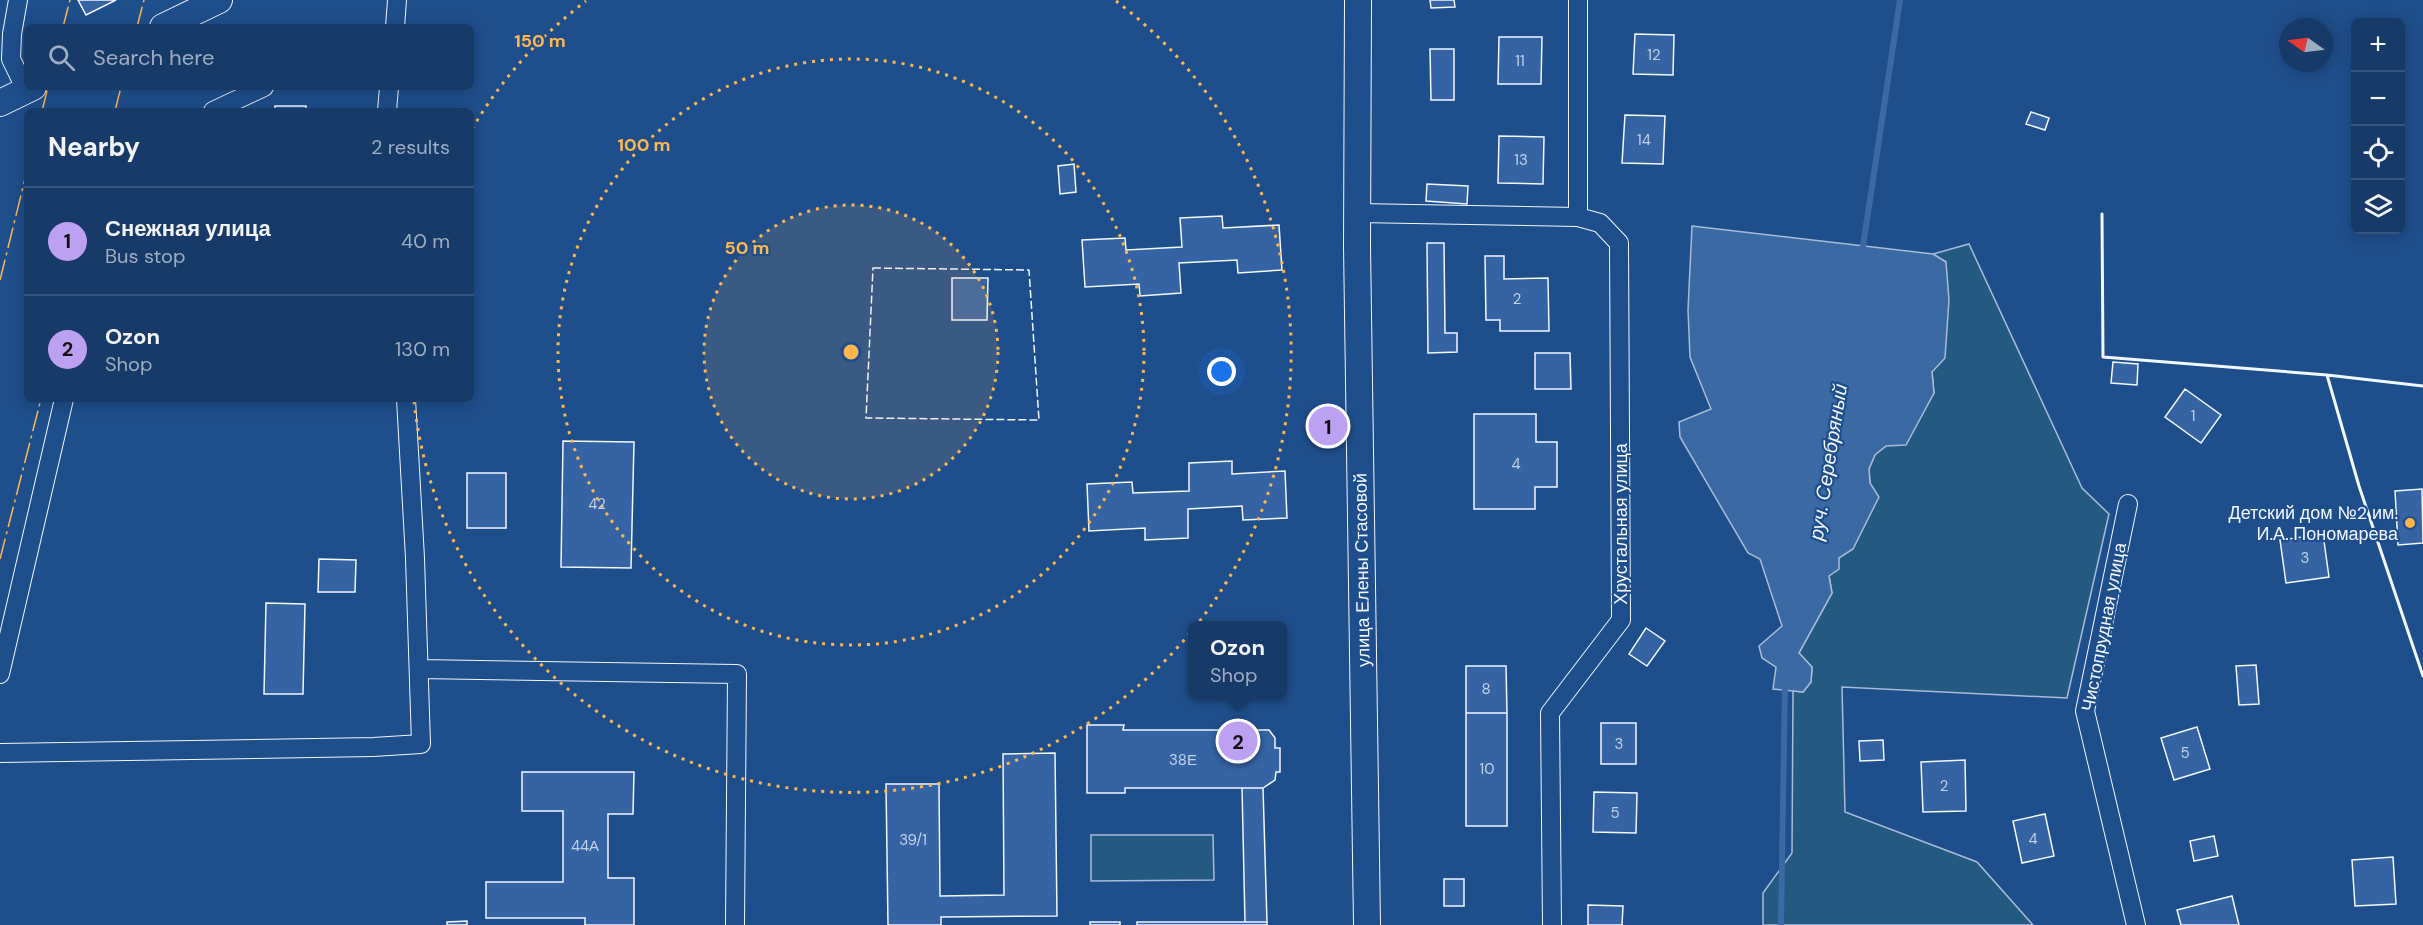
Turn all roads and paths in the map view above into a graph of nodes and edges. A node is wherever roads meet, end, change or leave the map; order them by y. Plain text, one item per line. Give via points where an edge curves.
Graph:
1 (18, 0) edge
2 (219, 0) edge
3 (397, 0) edge
4 (1358, 0) edge
5 (1578, 0) edge
6 (169, 24) edge
7 (395, 24) edge
8 (24, 79) edge
9 (26, 90) edge
10 (258, 90) edge
11 (389, 90) edge
12 (0, 102) edge
13 (219, 108) edge
14 (387, 108) edge
15 (1357, 213) junction
16 (1578, 217) junction
17 (63, 402) edge
18 (406, 402) edge
19 (2128, 504) dead end
20 (419, 669) junction
21 (0, 674) edge
22 (0, 753) edge
23 (735, 925) edge
24 (1367, 925) edge
25 (1552, 925) edge
26 (2136, 925) edge

1 - 8 street via 11,59
2 - 6 main road
3 - 7 street
4 - 15 main road, улица Елены Стасовой
5 - 16 street
9 - 12 main road
10 - 13 street
11 - 14 street
15 - 16 street
15 - 24 main road, улица Елены Стасовой
16 - 25 street, Хрустальная улица via 1600,223 1619,243 1622,620 1550,713
17 - 21 street
18 - 20 street
19 - 26 street, Чистопрудная улица via 2085,711
20 - 22 street via 421,744
20 - 23 street via 737,674

